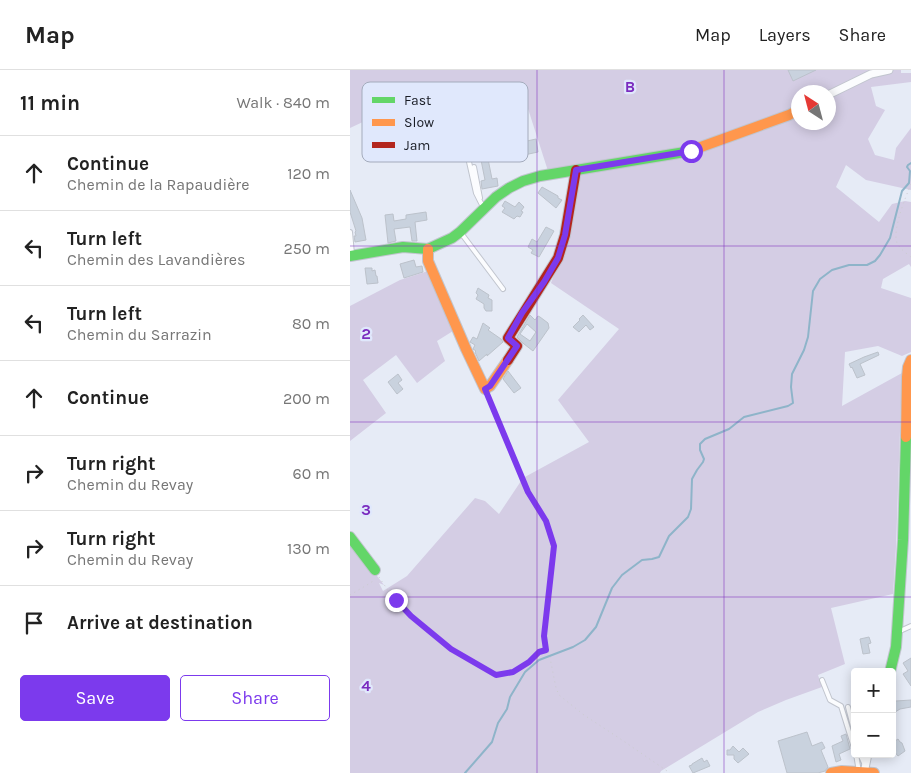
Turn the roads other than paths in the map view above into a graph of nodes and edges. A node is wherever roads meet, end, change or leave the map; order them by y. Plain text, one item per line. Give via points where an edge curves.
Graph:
1 (889, 70) edge
2 (836, 91) edge
3 (791, 114) edge
4 (469, 162) edge
5 (474, 167) dead end
6 (576, 170) junction
7 (483, 205) junction
8 (350, 232) edge
9 (460, 232) junction
10 (428, 248) junction
11 (351, 256) edge
12 (503, 289) dead end
13 (911, 360) edge
14 (350, 537) edge
15 (907, 540) edge
16 (375, 570) road end
17 (911, 626) edge
18 (898, 632) junction
19 (891, 668) edge
20 (822, 680) dead end
21 (848, 708) dead end
22 (851, 719) edge
23 (851, 740) edge
24 (857, 758) edge
25 (861, 758) edge
26 (867, 758) edge
27 (863, 771) edge
28 (831, 773) edge
29 (874, 773) edge

1 - 2 street via 871,74
3 - 6 street via 691,151
4 - 7 lane via 476,193
5 - 7 lane
6 - 7 street via 523,181
6 - 10 street via 558,258 508,338 517,346 485,389 428,261
7 - 9 street
8 - 11 lane
9 - 10 street
9 - 12 lane
10 - 11 street via 403,247
13 - 15 street via 907,377
14 - 16 street
15 - 18 street
17 - 18 lane
18 - 19 street
20 - 23 lane via 830,700 841,706
21 - 22 lane
24 - 27 lane
25 - 27 lane
26 - 27 street
27 - 28 street
27 - 29 street

